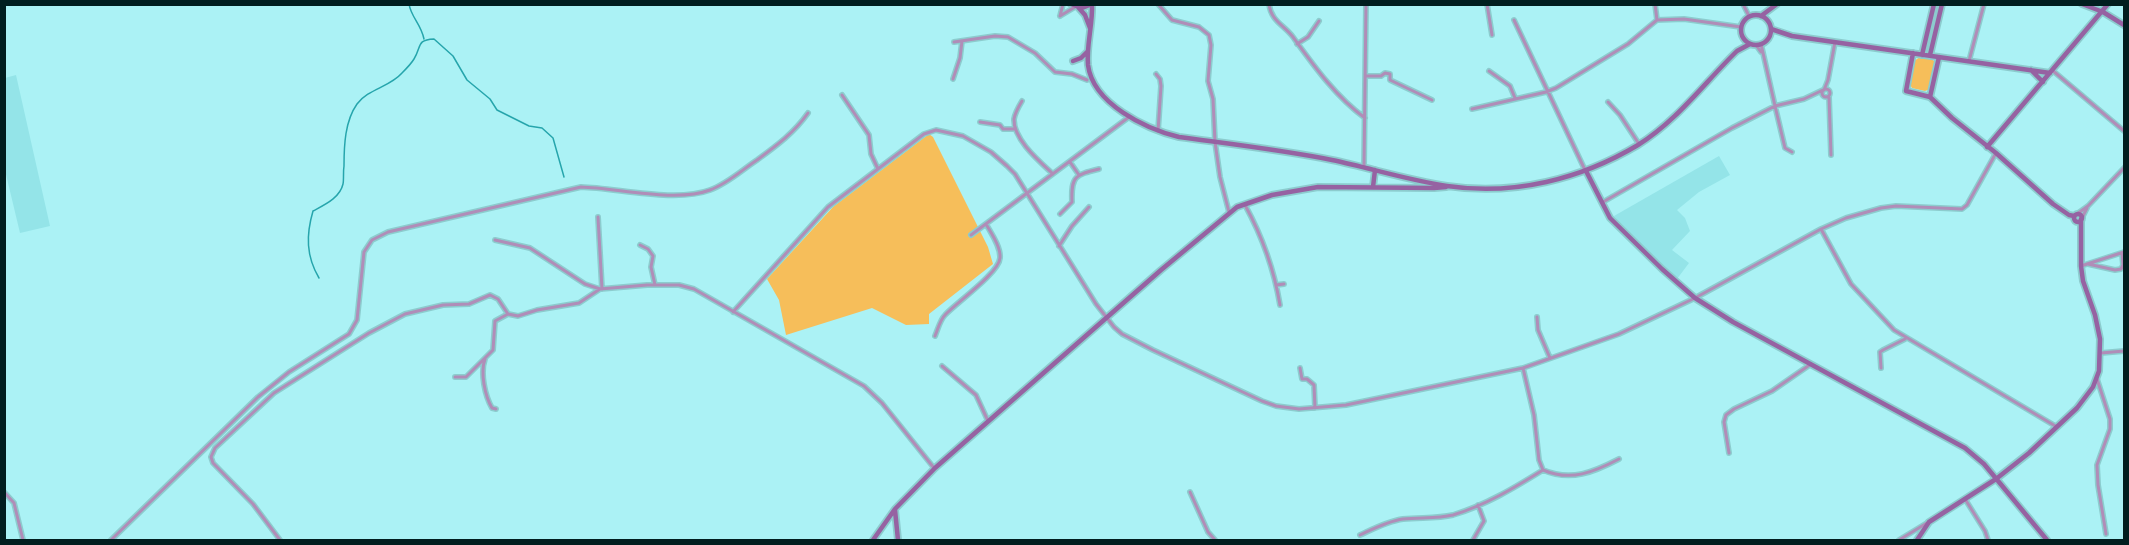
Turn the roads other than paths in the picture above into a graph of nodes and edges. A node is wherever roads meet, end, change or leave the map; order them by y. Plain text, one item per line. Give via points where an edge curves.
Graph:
1 (1063, 4) edge
2 (1092, 4) edge
3 (1158, 4) edge
4 (1269, 4) edge
5 (1366, 4) edge
6 (1487, 4) edge
7 (1655, 4) edge
8 (1743, 4) edge
9 (1934, 4) edge
10 (1942, 4) edge
11 (1984, 4) edge
12 (2082, 4) edge
13 (2108, 4) edge
14 (1075, 6) edge
15 (1776, 6) edge
16 (2103, 12) junction
17 (1749, 16) junction
18 (1761, 16) junction
19 (1514, 20) dead end
20 (1658, 20) junction
21 (1319, 21) dead end
22 (1768, 22) junction
23 (2124, 25) edge
24 (1741, 27) junction
25 (1771, 29) junction
26 (1091, 30) junction
27 (1782, 34) junction
28 (1492, 35) dead end
29 (1742, 36) junction
30 (1770, 36) junction
31 (962, 41) junction
32 (954, 42) dead end
33 (1835, 42) junction
34 (1297, 44) junction
35 (1750, 44) junction
36 (1759, 45) junction
37 (1089, 50) junction
38 (1737, 51) junction
39 (1913, 53) junction
40 (1923, 55) junction
41 (1930, 55) junction
42 (1939, 57) junction
43 (1073, 61) dead end
44 (1969, 61) junction
45 (2031, 70) junction
46 (1489, 71) dead end
47 (2051, 72) junction
48 (1156, 74) dead end
49 (1366, 76) junction
50 (953, 79) dead end
51 (1087, 80) dead end
52 (1828, 80) junction
53 (2043, 82) junction
54 (1824, 90) junction
55 (1829, 90) junction
56 (1546, 92) junction
57 (842, 95) dead end
58 (1815, 95) junction
59 (1823, 96) junction
60 (1930, 96) junction
61 (1829, 97) junction
62 (1515, 98) junction
63 (1022, 100) dead end
64 (1432, 100) dead end
65 (1608, 102) dead end
66 (1775, 106) junction
67 (1472, 109) dead end
68 (808, 113) dead end
69 (1129, 117) junction
70 (1365, 118) junction
71 (980, 122) dead end
72 (1015, 129) junction
73 (1158, 131) junction
74 (2124, 131) edge
75 (1215, 142) junction
76 (1639, 144) junction
77 (1987, 147) junction
78 (1792, 152) dead end
79 (1996, 153) junction
80 (1831, 155) dead end
81 (1070, 162) junction
82 (1364, 167) junction
83 (2124, 168) edge
84 (878, 169) junction
85 (1099, 169) dead end
86 (1375, 170) junction
87 (1586, 171) junction
88 (1053, 174) junction
89 (1079, 175) junction
90 (1373, 186) junction
91 (1449, 186) junction
92 (1027, 194) junction
93 (1602, 203) junction
94 (1244, 204) junction
95 (1089, 207) dead end
96 (1229, 212) junction
97 (1059, 214) dead end
98 (598, 217) dead end
99 (2078, 218) junction
100 (986, 224) junction
101 (1821, 229) junction
102 (971, 235) dead end
103 (495, 240) dead end
104 (640, 245) dead end
105 (1059, 247) junction
106 (2123, 253) edge
107 (2088, 264) junction
108 (2080, 266) junction
109 (1284, 284) dead end
110 (655, 285) junction
111 (1276, 285) junction
112 (601, 289) junction
113 (1695, 298) junction
114 (1280, 305) dead end
115 (733, 312) junction
116 (508, 314) junction
117 (1537, 317) dead end
118 (1107, 318) junction
119 (935, 336) dead end
120 (1905, 339) junction
121 (2124, 351) edge
122 (2101, 353) junction
123 (486, 358) junction
124 (1550, 358) junction
125 (1811, 364) junction
126 (942, 366) dead end
127 (1300, 368) dead end
128 (1523, 368) junction
129 (1881, 368) dead end
130 (455, 377) dead end
131 (2097, 379) junction
132 (1315, 408) junction
133 (496, 409) dead end
134 (988, 421) junction
135 (2056, 427) junction
136 (1729, 453) dead end
137 (1619, 459) dead end
138 (934, 468) junction
139 (1543, 470) junction
140 (1996, 479) junction
141 (4, 492) edge
142 (1190, 492) dead end
143 (1964, 498) junction
144 (1478, 505) junction
145 (895, 509) junction
146 (1929, 522) junction
147 (2106, 534) dead end
148 (1360, 535) dead end
149 (23, 540) edge
150 (111, 540) edge
151 (280, 540) edge
152 (873, 540) edge
153 (897, 540) edge
154 (1215, 540) edge
155 (1473, 540) edge
156 (1899, 540) edge
157 (1917, 540) edge
158 (1988, 540) edge
159 (2047, 540) edge

1 - 14 street via 1060,16
2 - 14 main road
2 - 26 main road
3 - 75 street via 1172,20 1199,27 1209,35 1207,75 1213,99
4 - 34 street via 1272,16
5 - 49 street
6 - 28 street
7 - 20 street
8 - 17 street
9 - 40 main road
10 - 41 main road
11 - 44 street
12 - 16 main road
13 - 16 main road
14 - 26 main road via 1088,20
15 - 18 main road
15 - 22 main road
16 - 23 main road
16 - 47 main road
17 - 18 main road
17 - 24 main road
18 - 22 main road
19 - 56 street
20 - 24 street via 1684,19
20 - 56 street via 1616,52
21 - 34 street
22 - 25 main road
24 - 29 main road
25 - 27 main road
25 - 30 main road
26 - 37 main road
27 - 30 main road
27 - 33 main road
29 - 35 main road
29 - 38 main road
30 - 36 main road
31 - 32 street
31 - 50 street
31 - 51 street via 1008,37 1055,72
33 - 39 main road
33 - 52 street
34 - 70 street
35 - 36 main road
35 - 38 main road
36 - 66 street
37 - 43 main road
37 - 69 main road via 1088,66 1100,92
38 - 76 main road via 1658,131
39 - 40 main road
39 - 60 main road via 1906,91
40 - 41 main road
41 - 42 main road
42 - 44 main road
42 - 60 main road
44 - 45 main road
45 - 47 main road
45 - 53 main road
46 - 62 street via 1510,86
47 - 53 main road
47 - 74 street
48 - 73 street via 1161,86
49 - 64 street via 1390,74 1390,80
49 - 70 street
52 - 54 street
52 - 55 street
53 - 77 main road
54 - 55 street
54 - 58 street
54 - 59 street
55 - 61 street
56 - 62 street
56 - 87 street
57 - 84 street via 870,135 871,154
58 - 59 street
58 - 66 street
59 - 61 street
60 - 77 main road
61 - 80 street
62 - 67 street
63 - 72 street via 1014,117
65 - 76 street
66 - 78 street via 1785,148
66 - 93 street
68 - 150 street via 780,143 705,192 652,194 581,188 388,232 372,240 364,252 357,320 349,334 258,397
69 - 73 main road
69 - 81 street
70 - 82 street
71 - 72 street
72 - 88 street via 1032,155
73 - 75 main road
75 - 82 main road
75 - 96 street
76 - 87 main road
77 - 79 main road
79 - 99 main road via 2059,209
79 - 101 street via 1964,208 1881,208
81 - 88 street
81 - 89 street
82 - 86 main road
83 - 99 street
84 - 92 street via 924,134 946,131 992,152 1015,174
84 - 115 street via 828,207
85 - 89 street
86 - 90 main road
86 - 91 main road
87 - 91 main road via 1508,189
87 - 93 main road
88 - 92 street
89 - 97 street via 1072,186 1072,202
90 - 91 main road
90 - 94 main road via 1318,187
92 - 100 street
92 - 105 street
93 - 113 main road via 1627,236
94 - 96 main road
94 - 111 street via 1262,238
95 - 105 street
96 - 118 main road
98 - 112 street
99 - 108 main road
100 - 102 street
100 - 119 street via 998,246 999,264 946,314
101 - 113 street
101 - 120 street via 1851,284
103 - 112 street via 530,248 585,284
104 - 110 street via 653,256
105 - 118 street
106 - 107 street
106 - 107 street via 2119,270
107 - 108 street
108 - 122 main road via 2099,329
109 - 111 street
110 - 112 street
110 - 115 street via 685,285
111 - 114 street
112 - 116 street via 579,303 518,316
113 - 124 street via 1619,334
113 - 125 main road
115 - 138 street via 864,386
116 - 123 street via 493,323 493,350
116 - 151 street via 498,299 490,295 469,304 443,305 401,315 274,393 214,448 213,463 253,504
117 - 124 street
118 - 132 street via 1138,342 1262,401 1276,406
118 - 134 main road
120 - 129 street via 1880,352
120 - 135 street
121 - 122 street
122 - 131 main road
123 - 130 street via 466,377
123 - 133 street via 482,371 488,402
124 - 128 street
125 - 136 street via 1772,391 1726,415
125 - 140 main road via 1960,445
126 - 134 street via 976,395
127 - 132 street via 1302,379 1314,385
128 - 132 street
128 - 139 street
131 - 135 main road via 2082,403
131 - 147 street via 2110,419 2097,465
134 - 138 main road
135 - 140 main road
137 - 139 street via 1590,474 1571,476
138 - 145 main road
139 - 144 street via 1506,494
140 - 143 main road
140 - 159 main road
141 - 149 street via 14,503
142 - 154 street
143 - 146 main road
143 - 158 street
144 - 148 street via 1438,518 1390,522
144 - 155 street via 1484,520
145 - 152 main road
145 - 153 main road
146 - 156 street
146 - 157 main road

